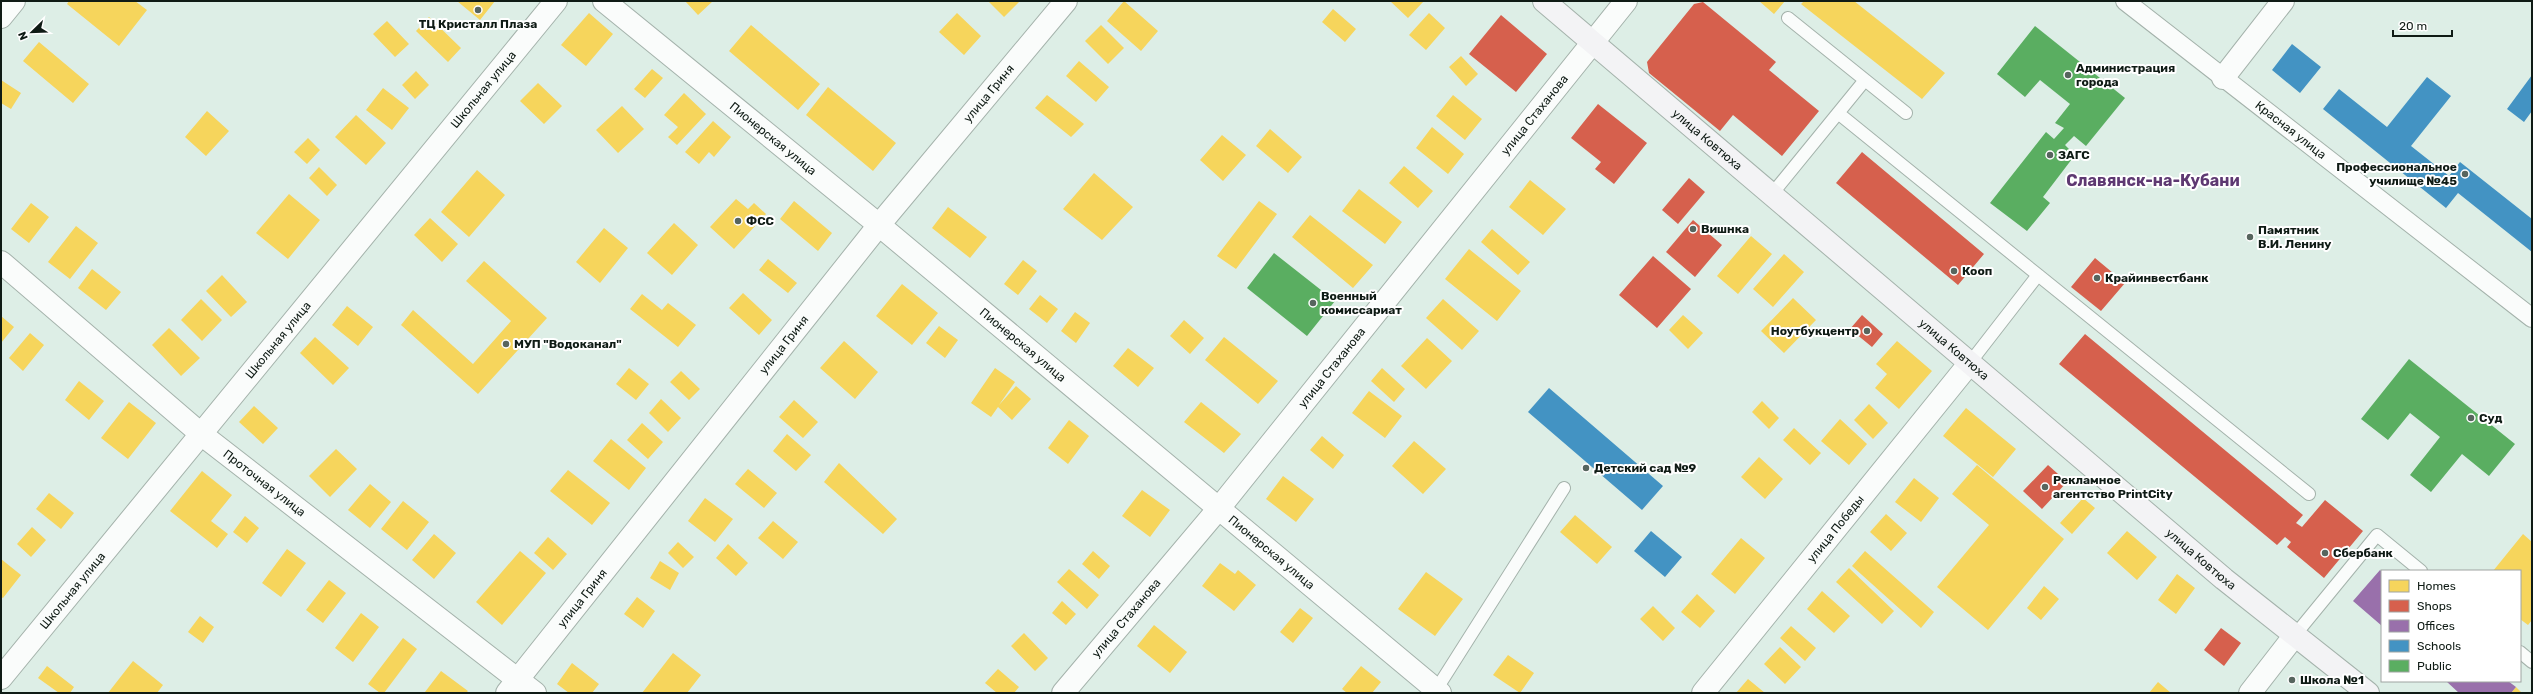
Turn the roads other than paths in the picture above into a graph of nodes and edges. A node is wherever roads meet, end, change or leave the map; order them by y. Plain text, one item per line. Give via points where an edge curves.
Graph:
1 (14, 1) edge
2 (556, 1) edge
3 (604, 1) edge
4 (1066, 1) edge
5 (1544, 1) edge
6 (1626, 1) edge
7 (2125, 1) edge
8 (2283, 1) edge
9 (1, 17) edge
10 (1788, 18) dead end
11 (1593, 40) junction
12 (2223, 78) junction
13 (1865, 80) junction
14 (1838, 113) junction
15 (1906, 113) dead end
16 (1772, 194) junction
17 (879, 225) junction
18 (1, 262) edge
19 (2038, 275) junction
20 (2532, 318) edge
21 (1969, 364) junction
22 (201, 434) junction
23 (1564, 488) dead end
24 (2309, 494) dead end
25 (1220, 507) junction
26 (2420, 570) edge
27 (2295, 635) junction
28 (2521, 653) edge
29 (2532, 662) edge
30 (1, 678) edge
31 (513, 686) edge
32 (1438, 691) edge
33 (536, 693) edge
34 (1063, 693) edge
35 (1703, 693) edge
36 (2250, 693) edge
37 (2368, 693) edge

1 - 9 street
2 - 22 street, Школьная улица
3 - 17 street, Пионерская улица
4 - 17 street, улица Гриня
5 - 11 main road, улица Ковтюха
6 - 11 street, улица Стаханова
7 - 12 street, Красная улица
8 - 12 street
10 - 13 lane
11 - 16 main road, улица Ковтюха
11 - 25 street, улица Стаханова
12 - 20 street, Красная улица
13 - 14 lane
13 - 15 lane
14 - 16 lane
14 - 19 lane
16 - 21 main road, улица Ковтюха
17 - 25 street, Пионерская улица
17 - 31 street, улица Гриня
18 - 22 street, Проточная улица
19 - 21 lane
19 - 24 lane
21 - 27 main road, улица Ковтюха via 2224,579
21 - 35 street, улица Победы
22 - 30 street, Школьная улица
22 - 31 street, Проточная улица
23 - 32 lane
25 - 32 street, Пионерская улица
25 - 34 street, улица Стаханова
26 - 27 lane via 2377,535
27 - 36 street
27 - 37 main road, улица Ковтюха
28 - 29 lane
31 - 33 street, Проточная улица

